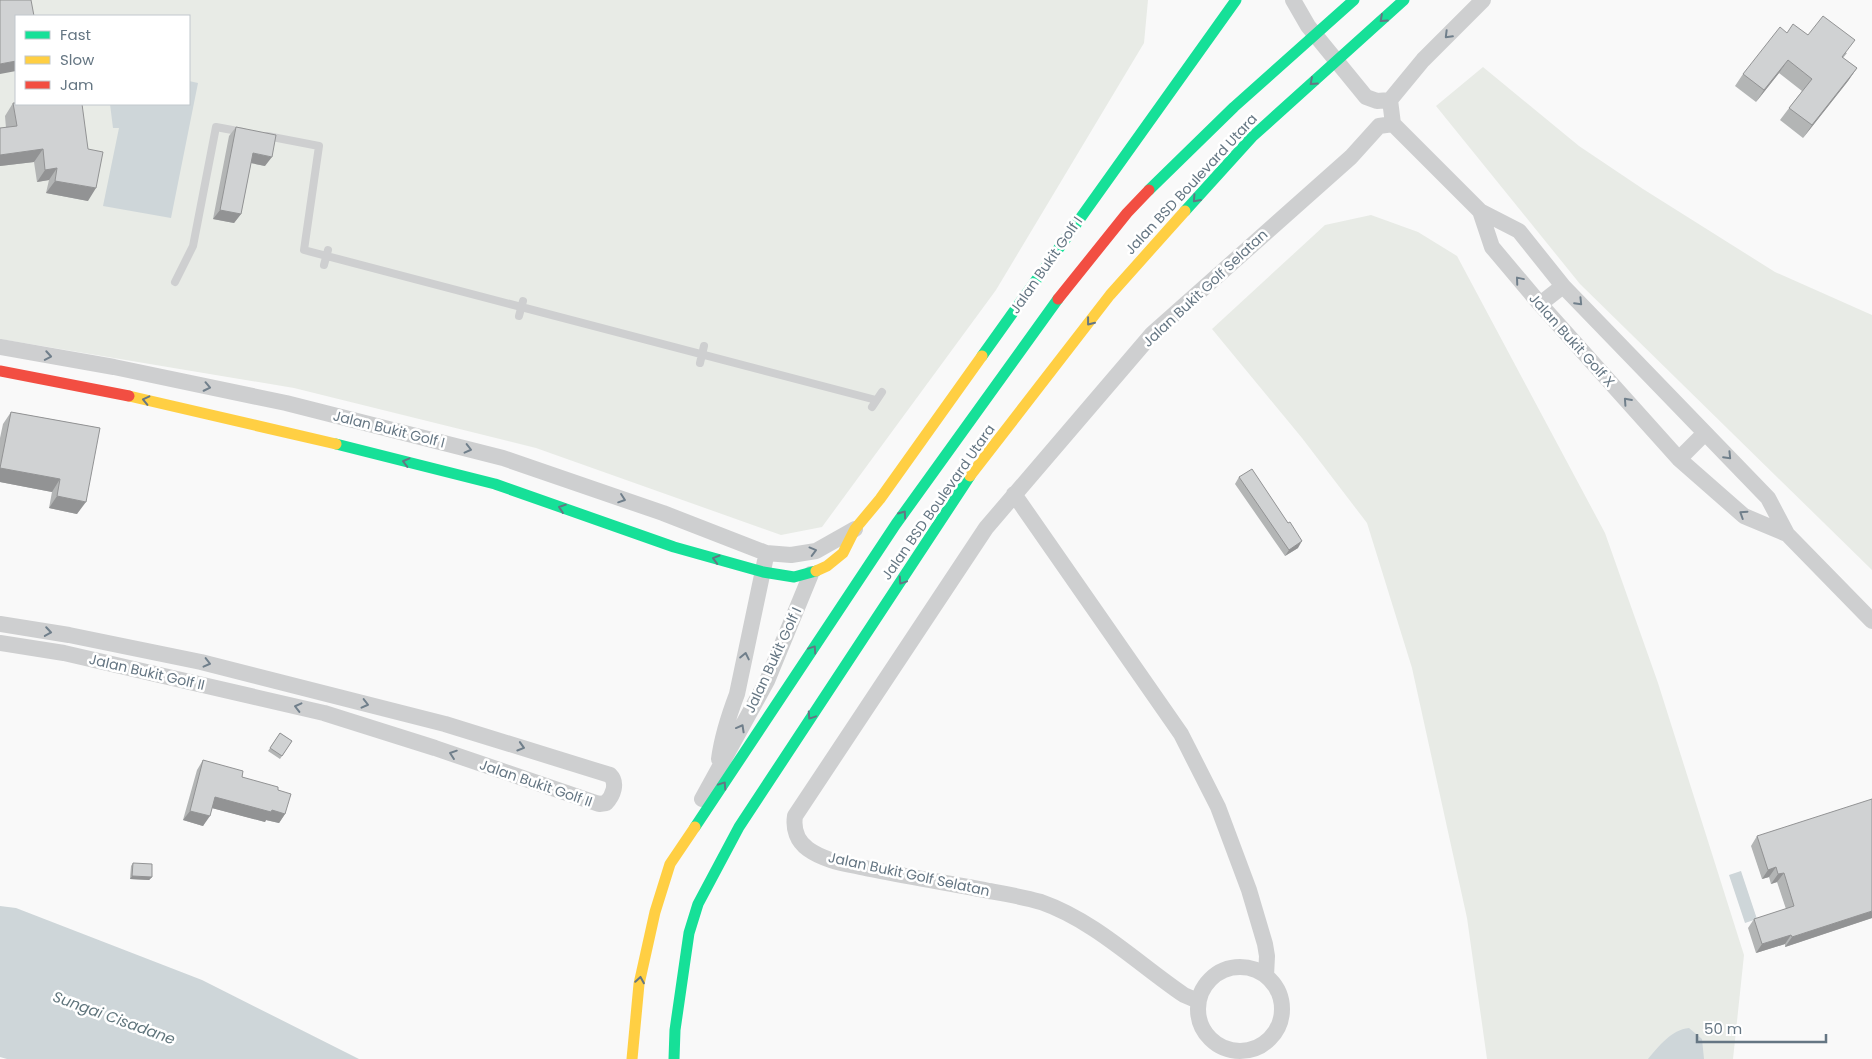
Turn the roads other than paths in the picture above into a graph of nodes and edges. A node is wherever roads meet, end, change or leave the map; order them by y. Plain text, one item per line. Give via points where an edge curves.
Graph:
1 (1236, 0) edge
2 (1293, 0) edge
3 (1354, 0) edge
4 (1404, 0) edge
5 (1483, 0) edge
6 (1384, 100) junction
7 (1386, 125) junction
8 (254, 134) edge
9 (263, 136) edge
10 (1480, 211) junction
11 (327, 253) junction
12 (324, 265) dead end
13 (175, 282) dead end
14 (1563, 286) junction
15 (522, 304) junction
16 (1540, 304) junction
17 (519, 316) dead end
18 (0, 347) edge
19 (0, 371) edge
20 (882, 392) dead end
21 (1706, 433) junction
22 (1679, 459) junction
23 (1014, 494) junction
24 (855, 529) junction
25 (1787, 534) junction
26 (766, 553) junction
27 (763, 572) junction
28 (811, 574) junction
29 (1872, 621) edge
30 (0, 624) edge
31 (0, 643) edge
32 (718, 771) junction
33 (670, 864) junction
34 (1266, 976) junction
35 (1198, 1001) junction
36 (632, 1059) edge
37 (674, 1059) edge

1 - 24 main road, Jalan Bukit Golf I via 880,499
2 - 6 street via 1308,26 1366,98
33 -> 3 main road, Jalan BSD Boulevard Utara via 896,524 1072,280 1127,213 1176,163
4 -> 37 main road, Jalan BSD Boulevard Utara via 1252,137 1110,295 974,472 739,827 698,904 689,933
5 -> 6 street
6 - 7 street
7 - 10 street, Jalan Bukit Golf X
7 - 23 street, Jalan Bukit Golf Selatan via 1152,334
8 - 13 lane via 216,127 193,246
9 - 11 lane via 319,146 304,250
10 - 14 street, Jalan Bukit Golf X via 1519,231
16 -> 10 street, Jalan Bukit Golf X via 1492,248
11 - 12 lane
11 - 15 lane
14 - 16 street
14 -> 21 street, Jalan Bukit Golf X
15 - 17 lane
15 - 20 lane via 874,404
22 -> 16 street, Jalan Bukit Golf X
18 -> 26 street, Jalan Bukit Golf I via 286,403 503,458 663,513
27 -> 19 main road, Jalan Bukit Golf I via 674,547 495,484 280,430 108,391
21 - 22 street
21 -> 25 street, Jalan Bukit Golf X via 1768,498
25 -> 22 street, Jalan Bukit Golf X via 1744,516
23 - 34 street via 1181,734 1218,807 1236,856 1265,944
23 - 35 street, Jalan Bukit Golf Selatan via 986,528 799,809 795,816 795,832 808,849 834,861 1042,903 1102,934 1184,995
26 -> 24 street, Jalan Bukit Golf I via 791,555 816,551
24 - 28 main road, Jalan Bukit Golf I via 843,554
25 - 29 street, Jalan Bukit Golf X
26 - 27 street, Jalan Bukit Golf I
27 - 28 main road, Jalan Bukit Golf I via 794,577
32 -> 27 street, Jalan Bukit Golf I via 721,745 737,694
32 -> 28 street, Jalan Bukit Golf I via 767,681
30 -> 31 street, Jalan Bukit Golf II via 201,662 445,724 610,775 614,782 613,792 606,803 599,804 324,713 73,655
32 - 33 street, Jalan Bukit Golf I
36 -> 33 main road, Jalan BSD Boulevard Utara via 632,1028 644,950
34 - 35 street via 1247,967 1225,970 1208,982
34 - 35 street via 1278,991 1282,1009 1279,1027 1259,1047 1232,1051 1214,1043 1199,1020

